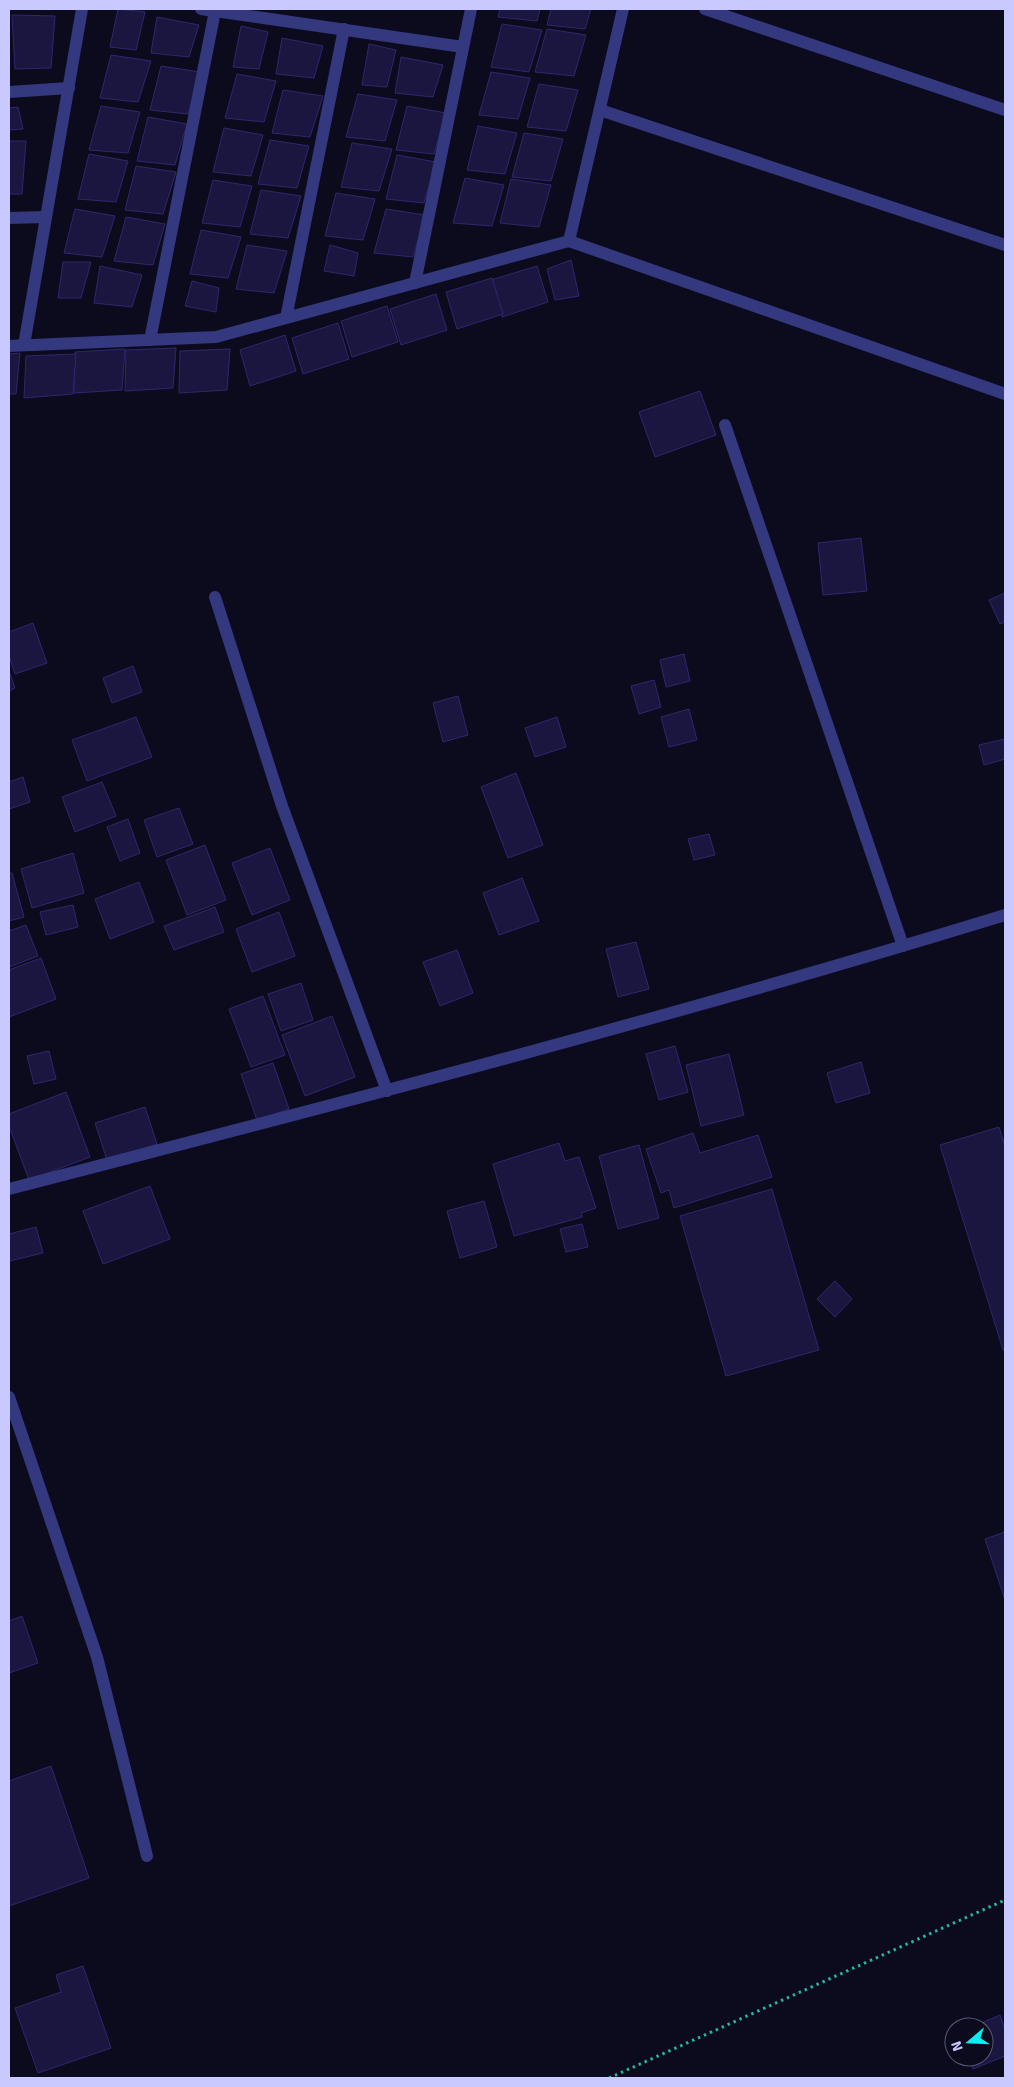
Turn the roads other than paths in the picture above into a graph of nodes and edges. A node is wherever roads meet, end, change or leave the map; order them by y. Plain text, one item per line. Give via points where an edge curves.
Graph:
1 (82, 9) edge
2 (201, 9) edge
3 (471, 9) edge
4 (623, 9) edge
5 (705, 9) edge
6 (215, 11) junction
7 (344, 29) junction
8 (463, 46) junction
9 (68, 88) junction
10 (9, 92) edge
11 (600, 110) junction
12 (1005, 110) edge
13 (45, 217) junction
14 (9, 218) edge
15 (568, 241) junction
16 (1005, 245) edge
17 (415, 283) junction
18 (286, 318) junction
19 (150, 340) junction
20 (24, 345) junction
21 (9, 346) edge
22 (1005, 394) edge
23 (725, 425) dead end
24 (215, 597) dead end
25 (1005, 915) edge
26 (903, 946) junction
27 (387, 1091) junction
28 (9, 1189) edge
29 (9, 1397) edge
30 (147, 1856) dead end

1 - 9 street
2 - 6 street
3 - 8 street
4 - 11 street
5 - 12 street
6 - 7 street
6 - 19 street
7 - 8 street
7 - 18 street
8 - 17 street
9 - 10 street
9 - 13 street
11 - 15 street
11 - 16 street
13 - 14 street
13 - 20 street
15 - 17 street
15 - 22 street
17 - 18 street
18 - 19 street via 216,337
19 - 20 street
20 - 21 street
23 - 26 street
24 - 27 street via 282,806
25 - 26 street
26 - 27 street
27 - 28 street
29 - 30 street via 97,1658

